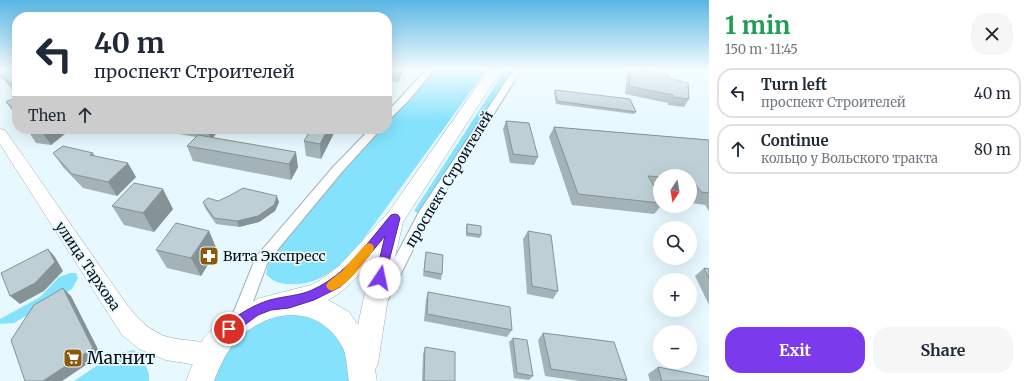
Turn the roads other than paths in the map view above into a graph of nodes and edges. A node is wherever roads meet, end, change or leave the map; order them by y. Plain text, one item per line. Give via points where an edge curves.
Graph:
1 (416, 87) edge
2 (484, 87) edge
3 (506, 87) edge
4 (392, 112) edge
5 (0, 133) edge
6 (371, 134) edge
7 (395, 218) junction
8 (289, 302) junction
9 (374, 314) junction
10 (238, 321) junction
11 (209, 355) junction
12 (363, 374) edge
13 (186, 381) edge
14 (200, 381) edge

1 - 4 street
2 - 7 main road, проспект Строителей
3 - 9 street, проспект Строителей via 424,215
5 - 11 main road, улица Тархова via 81,256 138,336 167,349
6 - 10 street via 338,169 261,261
7 - 8 main road, проспект Строителей via 336,283 314,295
7 - 9 main road, проспект Строителей via 382,265
8 - 10 main road via 254,311
8 - 12 main road via 318,307 343,323 359,350
9 - 12 main road, проспект Строителей
10 - 11 main road via 221,336
11 - 13 main road
11 - 14 main road

